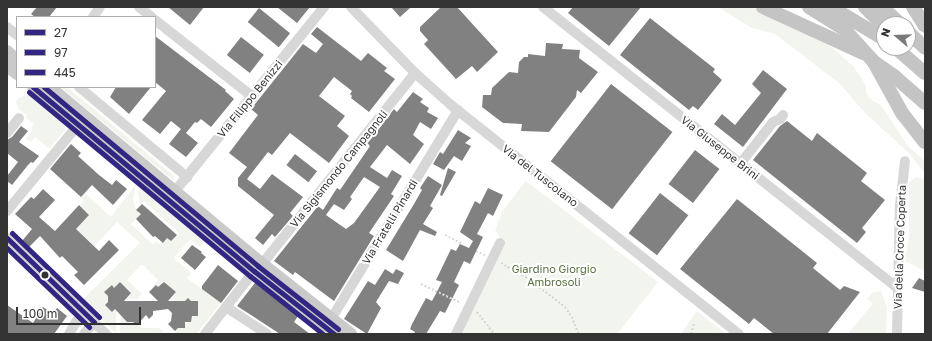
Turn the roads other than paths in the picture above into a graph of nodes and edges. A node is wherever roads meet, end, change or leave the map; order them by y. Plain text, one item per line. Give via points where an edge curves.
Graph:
1 (100, 7) edge
2 (139, 7) edge
3 (324, 7) edge
4 (350, 7) edge
5 (543, 7) edge
6 (763, 7) edge
7 (809, 7) edge
8 (831, 7) edge
9 (865, 7) edge
10 (882, 7) edge
11 (913, 7) edge
12 (94, 16) edge
13 (151, 16) edge
14 (892, 16) edge
15 (876, 18) edge
16 (156, 21) edge
17 (925, 26) edge
18 (7, 27) edge
19 (16, 34) edge
20 (876, 34) edge
21 (916, 40) edge
22 (925, 48) edge
23 (7, 51) edge
24 (906, 56) edge
25 (915, 56) edge
26 (16, 59) edge
27 (871, 60) junction
28 (7, 66) edge
29 (925, 66) edge
30 (925, 72) edge
31 (16, 73) edge
32 (415, 73) junction
33 (33, 88) edge
34 (51, 88) edge
35 (80, 88) edge
36 (253, 97) junction
37 (925, 103) edge
38 (458, 110) junction
39 (783, 115) dead end
40 (19, 118) dead end
41 (78, 125) junction
42 (7, 133) edge
43 (925, 142) edge
44 (905, 161) dead end
45 (740, 164) junction
46 (187, 177) junction
47 (175, 191) junction
48 (7, 211) edge
49 (7, 238) edge
50 (500, 243) dead end
51 (258, 268) junction
52 (898, 288) junction
53 (226, 307) junction
54 (86, 314) junction
55 (94, 322) junction
56 (328, 328) edge
57 (69, 334) edge
58 (84, 334) edge
59 (106, 334) edge
60 (205, 334) edge
61 (267, 334) edge
62 (351, 334) edge
63 (456, 334) edge
64 (739, 334) edge
65 (897, 334) edge

1 - 12 street
2 - 13 street
3 - 36 street, Via Filippo Benizzi
4 - 32 street, Via del Tuscolano
5 - 45 street, Via Giuseppe Brini
6 - 27 highway via 830,37
7 - 27 highway via 843,28
8 - 20 highway
9 - 15 highway
10 - 14 highway
11 - 17 highway
16 - 36 street
18 - 19 street
21 - 22 highway
23 - 26 main road
24 - 30 highway
25 - 29 highway
27 - 37 highway
27 - 43 highway via 902,113
28 - 31 main road
32 - 38 street, Via del Tuscolano
32 - 51 street, Via Sigismondo Campagnoli
33 - 41 main road
34 - 47 main road
35 - 46 street
36 - 46 street, Via Filippo Benizzi
38 - 56 street, Via Fratelli Pinardi
38 - 64 street, Via del Tuscolano
39 - 45 street via 773,122
40 - 42 street
41 - 48 street
41 - 51 main road
44 - 52 street, Via della Croce Coperta via 900,205
45 - 52 street, Via Giuseppe Brini
46 - 47 street, Via Filippo Benizzi
47 - 51 main road
49 - 54 street
50 - 63 street
51 - 53 street, Via Sigismondo Campagnoli
51 - 56 main road
52 - 65 street, Via della Croce Coperta
53 - 60 street, Via Sigismondo Campagnoli
53 - 61 street
54 - 55 street
54 - 57 street via 76,322
55 - 58 street
55 - 59 street
56 - 62 main road

